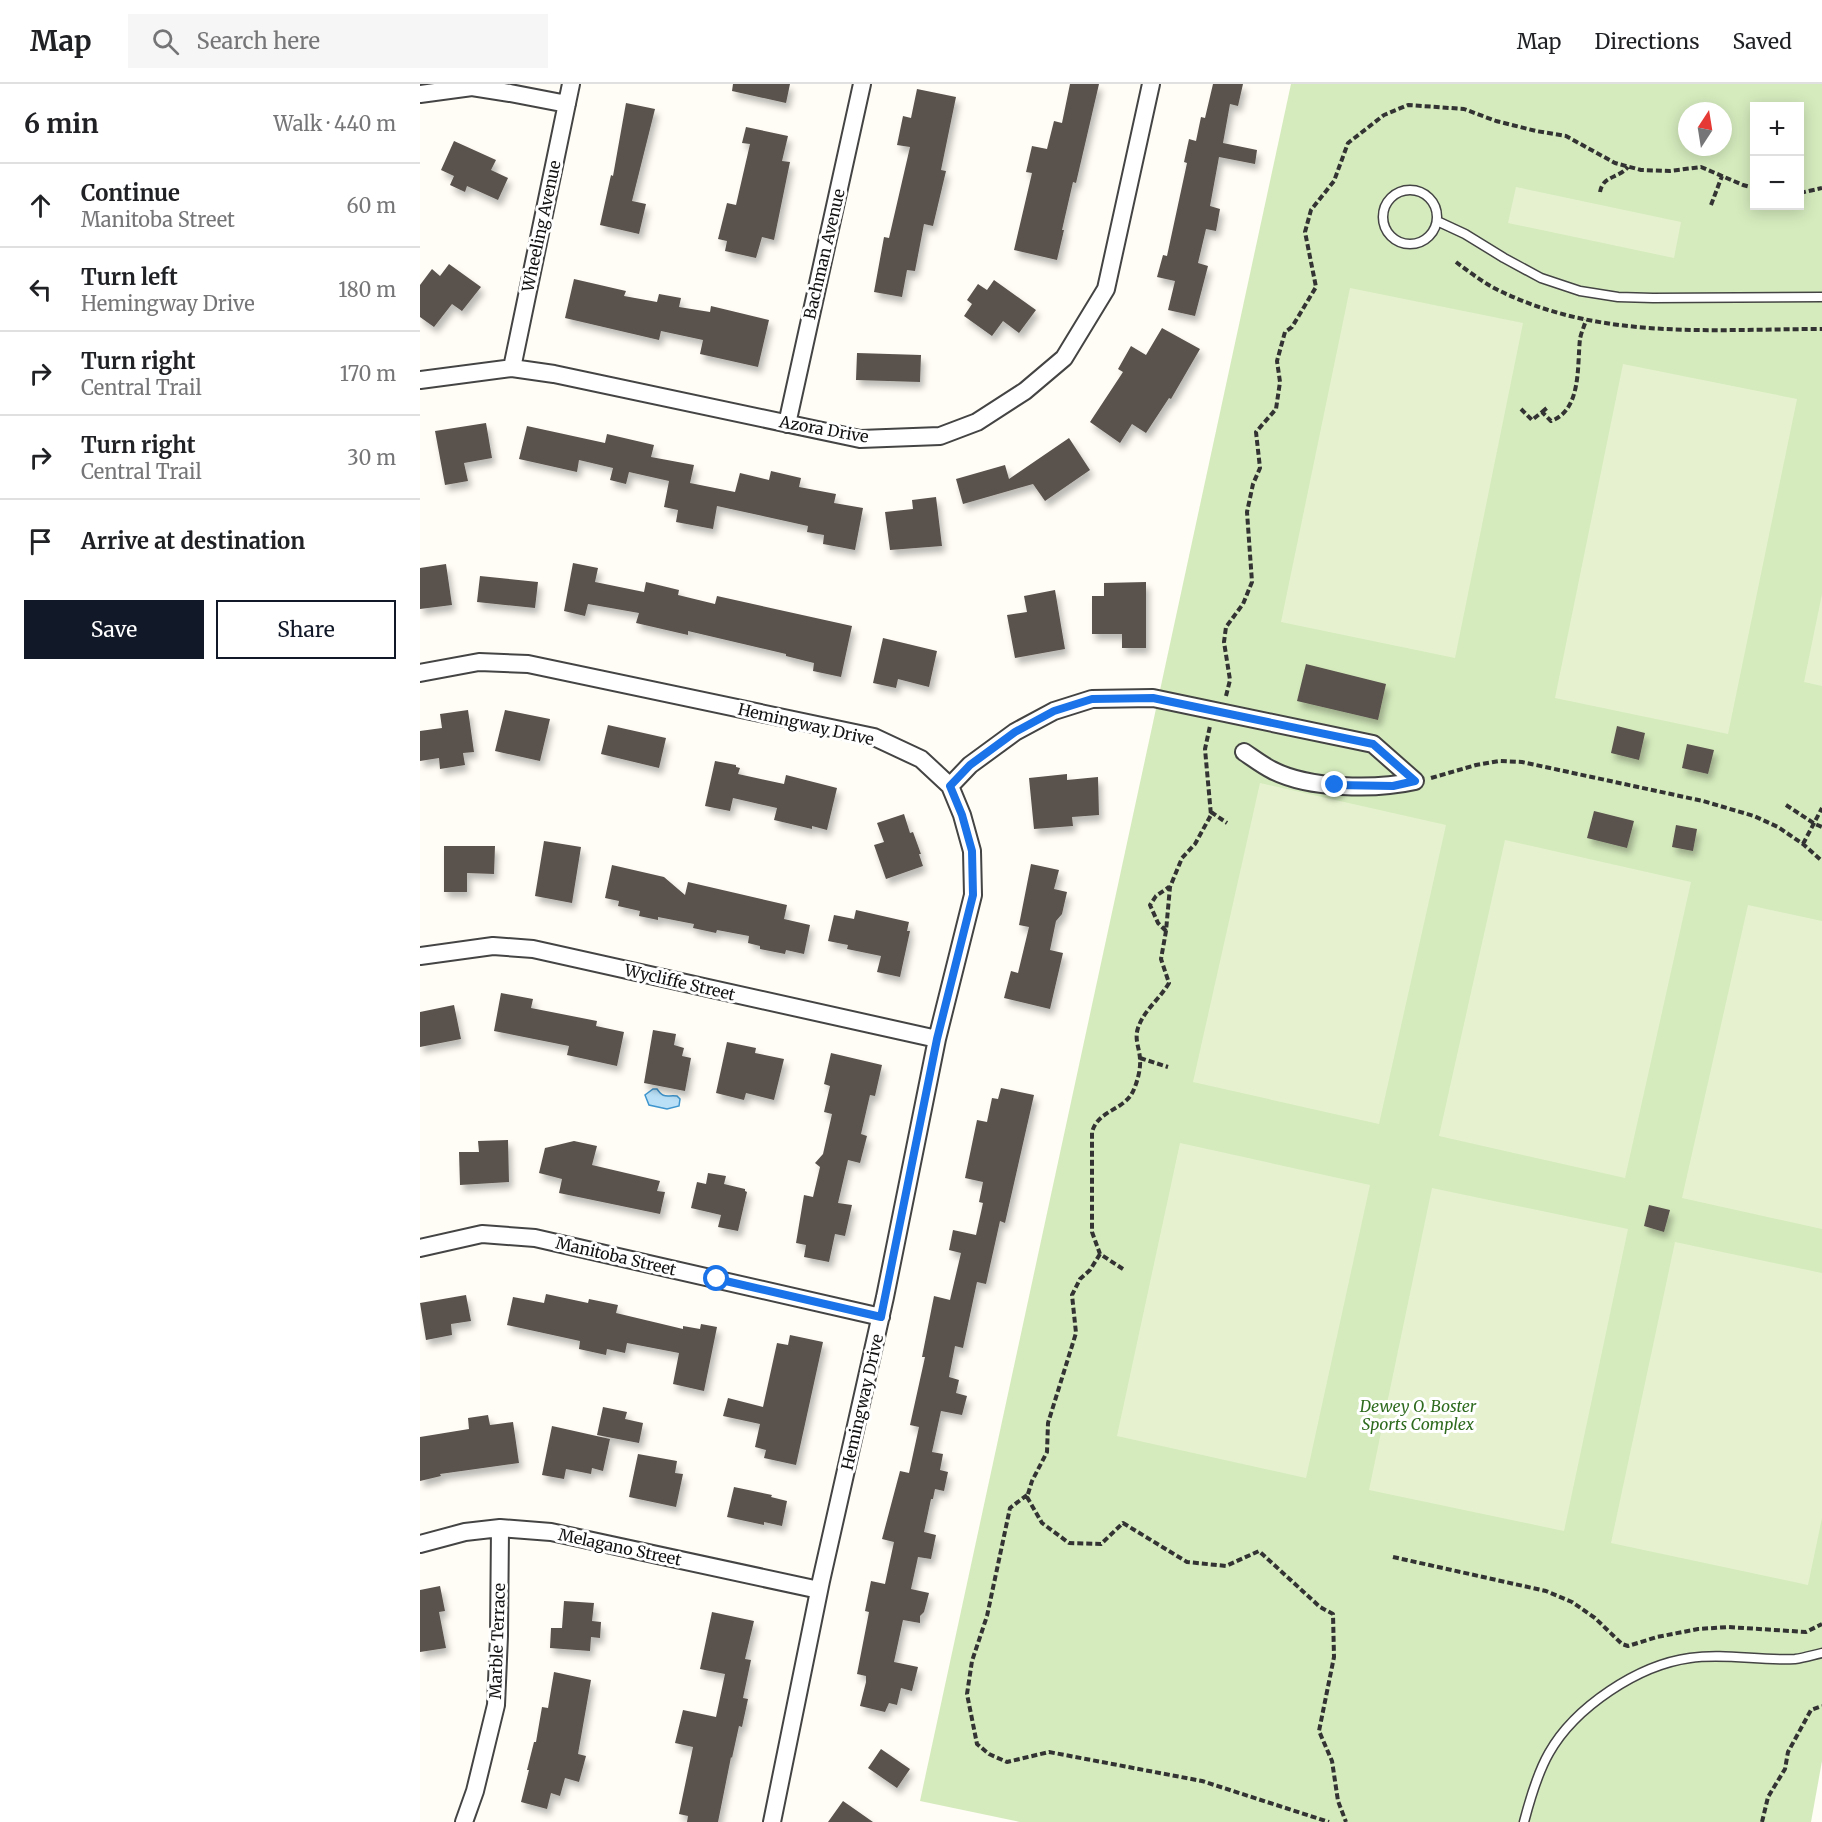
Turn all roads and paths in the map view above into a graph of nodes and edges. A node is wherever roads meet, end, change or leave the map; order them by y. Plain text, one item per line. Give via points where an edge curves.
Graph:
1 (571, 84) edge
2 (862, 84) edge
3 (1151, 84) edge
4 (420, 94) edge
5 (567, 104) junction
6 (1629, 167) junction
7 (1722, 176) junction
8 (1750, 187) edge
9 (1822, 188) edge
10 (1599, 192) dead end
11 (1804, 192) edge
12 (1711, 205) dead end
13 (1437, 221) junction
14 (1456, 262) dead end
15 (1822, 297) edge
16 (1586, 320) junction
17 (1822, 329) edge
18 (512, 368) junction
19 (420, 380) edge
20 (1548, 407) dead end
21 (1521, 409) dead end
22 (1542, 412) junction
23 (787, 424) junction
24 (420, 673) edge
25 (1225, 700) dead end
26 (1211, 722) dead end
27 (1244, 752) dead end
28 (1415, 781) junction
29 (950, 786) junction
30 (1786, 805) dead end
31 (1822, 808) edge
32 (1211, 812) junction
33 (1227, 823) dead end
34 (1815, 825) junction
35 (1822, 826) edge
36 (1803, 844) junction
37 (1822, 861) edge
38 (1170, 887) junction
39 (1166, 931) junction
40 (420, 956) edge
41 (937, 1039) junction
42 (1140, 1058) junction
43 (1168, 1067) dead end
44 (420, 1248) edge
45 (1100, 1254) junction
46 (1123, 1269) dead end
47 (881, 1317) junction
48 (1027, 1495) junction
49 (500, 1528) junction
50 (420, 1544) edge
51 (1393, 1557) dead end
52 (819, 1590) junction
53 (1822, 1624) edge
54 (1822, 1653) edge
55 (1822, 1706) edge
56 (464, 1822) edge
57 (772, 1822) edge
58 (1329, 1822) edge
59 (1346, 1822) edge
60 (1524, 1822) edge
61 (1762, 1822) edge

1 - 5 street, Wheeling Avenue
2 - 23 street, Bachman Avenue
3 - 23 street, Azora Drive via 1106,289 1064,358 1025,391 977,422 940,436 860,439
4 - 5 street via 471,87
5 - 18 street, Wheeling Avenue
6 - 7 path via 1670,171 1701,167
6 - 10 path via 1604,181
6 - 25 path via 1566,136 1496,121 1464,109 1408,105 1384,115 1348,143 1334,181 1311,210 1305,232 1316,287 1285,332 1277,361 1280,382 1276,409 1256,432 1260,468 1247,512 1252,582 1243,604 1226,627 1224,642 1230,680
7 - 8 path
7 - 12 path
9 - 11 path
13 - 13 lane via 1435,206 1418,191 1396,194 1383,212 1386,231 1403,244 1423,241
13 - 15 lane via 1541,278 1580,291 1653,298
14 - 16 path via 1492,287 1527,303
16 - 17 path via 1658,330
16 - 22 path via 1580,338 1578,382 1566,409 1551,421
18 - 19 street, Azora Drive
18 - 23 street, Azora Drive
20 - 22 path
21 - 22 path via 1532,420
24 - 29 street, Hemingway Drive via 479,662 528,664 874,737 921,759
26 - 32 path via 1205,749
27 - 28 street via 1272,770 1302,781 1393,786
28 - 29 street via 1373,744 1153,698 1092,699 1054,711 1015,732 970,765
28 - 36 path via 1476,765 1522,762 1703,801 1778,826
29 - 41 street, Hemingway Drive via 972,851 973,895
30 - 34 path
31 - 34 path
32 - 33 path
32 - 38 path via 1195,844 1182,858
34 - 35 path
34 - 36 path
36 - 37 path
38 - 39 path
38 - 39 path via 1150,905
39 - 42 path via 1161,959 1169,983 1146,1010 1137,1031
40 - 41 street, Wycliffe Street via 493,946 533,949
41 - 47 street, Hemingway Drive
42 - 43 path
42 - 45 path via 1140,1071 1130,1096 1095,1122 1092,1132 1092,1232
44 - 47 street, Manitoba Street via 482,1234 535,1238
45 - 46 path
45 - 48 path via 1072,1295 1076,1333 1048,1422 1047,1452
47 - 52 street, Hemingway Drive
48 - 58 path via 1010,1508 987,1616 972,1661 968,1694 977,1744 1007,1762 1049,1752 1202,1781
48 - 59 path via 1042,1523 1069,1543 1101,1544 1123,1523 1186,1562 1226,1566 1259,1551 1320,1607 1333,1614 1334,1657 1319,1731 1332,1761 1338,1801
49 - 50 street, Melagano Street
49 - 52 street, Melagano Street via 551,1532
49 - 56 street, Marble Terrace via 496,1705
51 - 53 path via 1546,1591 1588,1612 1628,1646 1698,1629 1806,1632
52 - 57 street, Hemingway Drive
54 - 60 lane via 1798,1659 1689,1658 1637,1675 1608,1692 1562,1735 1538,1777
55 - 61 path via 1811,1710 1788,1752 1785,1769 1768,1797

